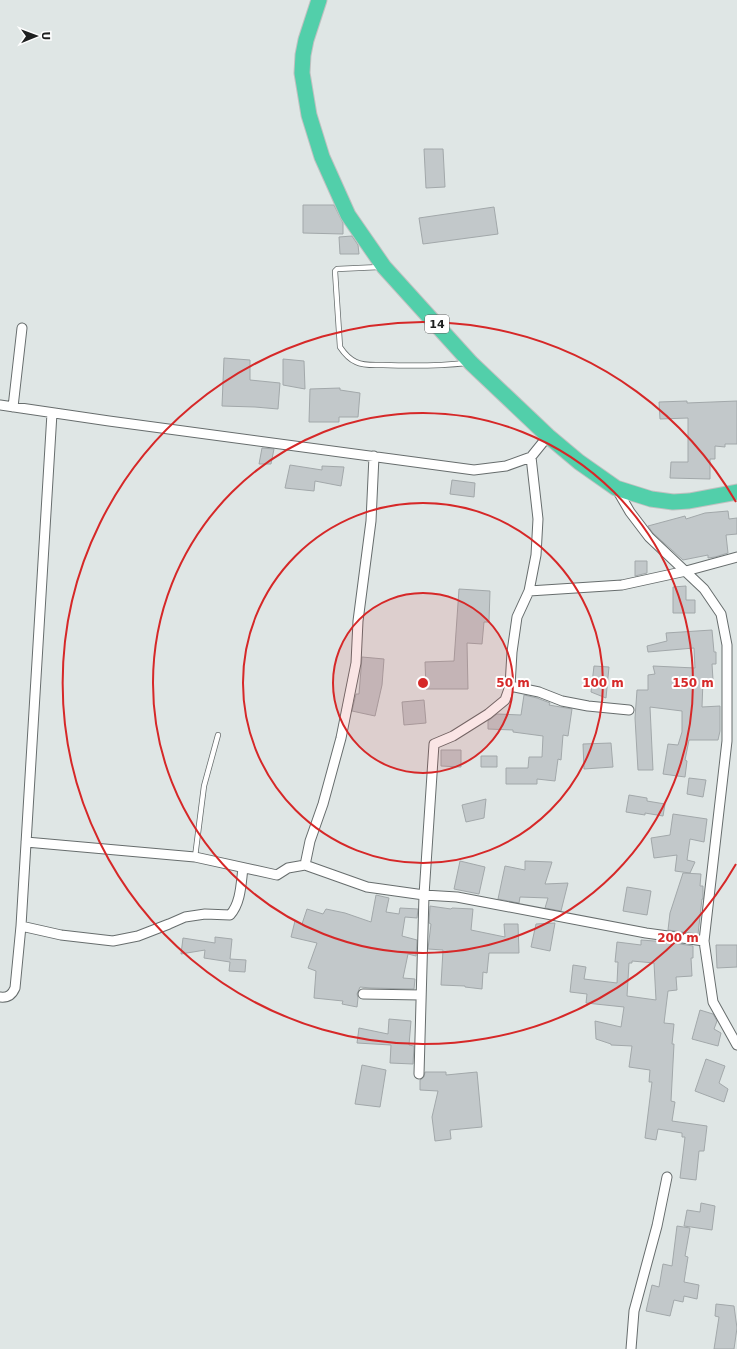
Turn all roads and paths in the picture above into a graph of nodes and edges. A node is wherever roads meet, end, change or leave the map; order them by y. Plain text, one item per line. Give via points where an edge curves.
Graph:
1 (318, 0) edge
2 (384, 267) junction
3 (22, 328) dead end
4 (471, 363) junction
5 (0, 405) edge
6 (13, 407) junction
7 (52, 413) junction
8 (548, 436) junction
9 (374, 456) junction
10 (531, 457) junction
11 (616, 488) junction
12 (737, 492) edge
13 (737, 557) edge
14 (686, 571) junction
15 (529, 591) junction
16 (510, 686) junction
17 (629, 710) dead end
18 (218, 735) dead end
19 (26, 842) junction
20 (195, 857) junction
21 (305, 865) junction
22 (243, 868) junction
23 (424, 895) junction
24 (21, 926) junction
25 (704, 941) junction
26 (363, 994) dead end
27 (421, 995) junction
28 (0, 997) edge
29 (737, 1045) edge
30 (418, 1074) dead end
31 (667, 1177) dead end
32 (631, 1349) edge

1 - 2 highway, 14 via 303,55 302,73 309,115 322,157 348,215
2 - 4 highway, 14
2 - 4 lane via 335,271 340,347 343,353 362,364 440,366
3 - 6 street
4 - 8 highway, 14
5 - 6 street
6 - 7 street
7 - 9 street
7 - 19 street
8 - 10 street
8 - 11 highway, 14
9 - 10 street via 474,470 506,466
9 - 21 street via 371,521 358,621 356,663 342,738
10 - 15 street via 538,519 536,555
11 - 12 highway, 14 via 651,499 673,502
11 - 14 street via 649,537
13 - 14 street
14 - 15 street via 622,585
14 - 25 street via 704,589 721,614 727,645 727,741
15 - 16 street via 517,617
16 - 17 street via 539,692 562,701
16 - 23 street via 505,700 488,714 453,736 434,744
18 - 20 lane via 204,786
19 - 20 street
19 - 24 street
20 - 22 street
21 - 22 street via 288,868 277,875
21 - 23 street via 367,887
22 - 24 street via 237,904 230,915 205,914 185,917 138,936 113,941
23 - 25 street via 457,897 646,933
23 - 27 street
24 - 28 street via 15,988 8,997
25 - 29 street via 713,1002
26 - 27 street
27 - 30 street
31 - 32 street via 657,1226 634,1311

